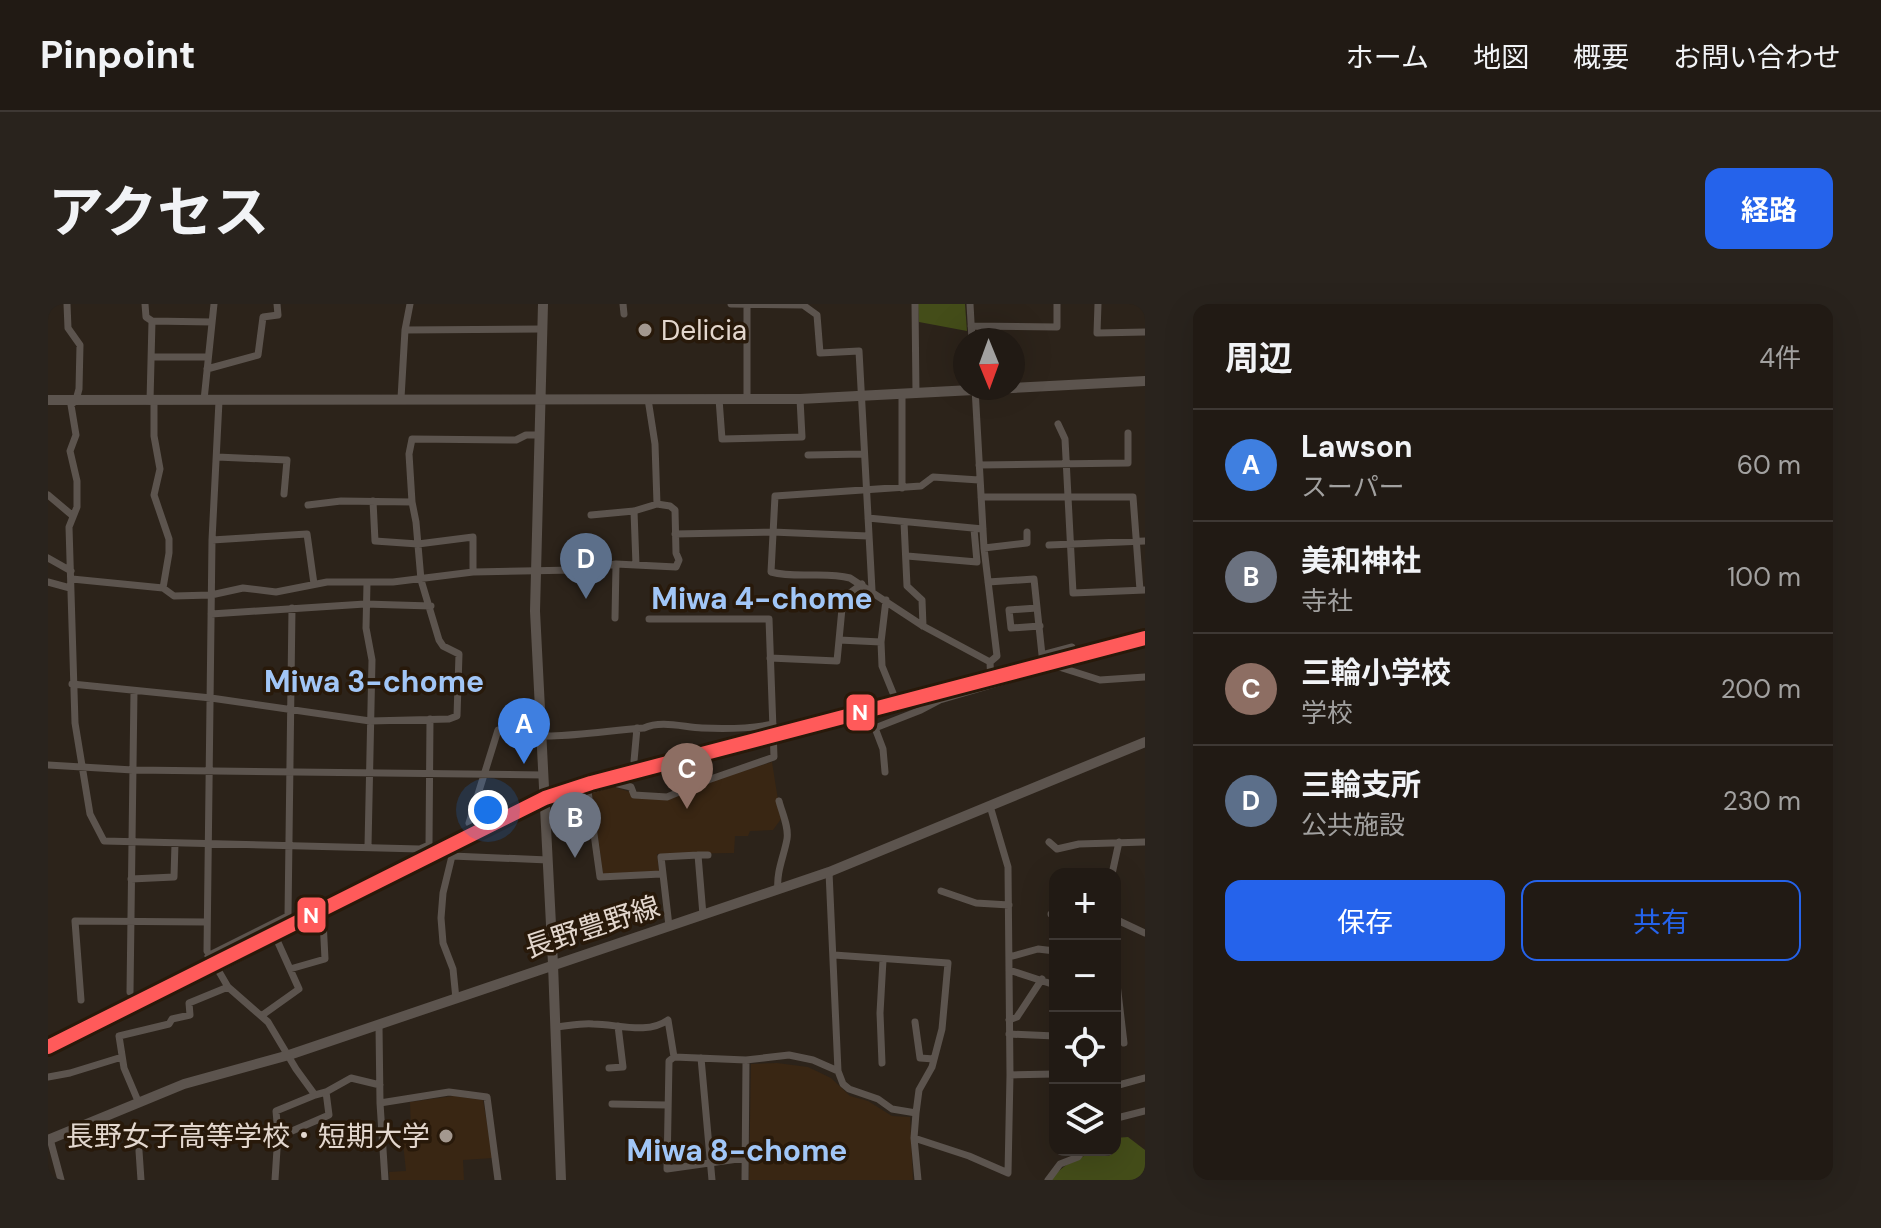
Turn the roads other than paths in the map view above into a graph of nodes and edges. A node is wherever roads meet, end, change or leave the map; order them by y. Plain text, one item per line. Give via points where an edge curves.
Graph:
1 (67, 304) edge
2 (145, 304) edge
3 (214, 304) edge
4 (277, 304) edge
5 (410, 304) edge
6 (543, 304) edge
7 (623, 304) edge
8 (731, 304) edge
9 (915, 304) edge
10 (970, 304) edge
11 (1057, 304) edge
12 (1098, 304) edge
13 (747, 305) edge
14 (624, 314) dead end
15 (152, 321) junction
16 (212, 322) junction
17 (971, 326) joint
18 (542, 329) junction
19 (405, 330) junction
20 (1145, 332) edge
21 (152, 357) junction
22 (208, 357) junction
23 (207, 369) junction
24 (1145, 381) edge
25 (1025, 387) edge
26 (953, 391) edge
27 (916, 394) junction
28 (902, 395) junction
29 (540, 397) junction
30 (401, 398) junction
31 (861, 398) junction
32 (648, 399) junction
33 (719, 399) junction
34 (747, 399) junction
35 (800, 399) junction
36 (48, 400) edge
37 (76, 400) junction
38 (204, 400) junction
39 (976, 400) edge
40 (152, 401) junction
41 (219, 401) junction
42 (1058, 424) dead end
43 (1128, 433) dead end
44 (540, 435) junction
45 (864, 454) junction
46 (808, 455) dead end
47 (217, 457) junction
48 (979, 465) junction
49 (1067, 465) junction
50 (979, 480) junction
51 (902, 488) junction
52 (866, 490) junction
53 (284, 494) dead end
54 (48, 495) edge
55 (1069, 496) junction
56 (981, 497) junction
57 (373, 501) junction
58 (412, 502) junction
59 (657, 504) junction
60 (308, 505) dead end
61 (634, 511) junction
62 (591, 515) dead end
63 (73, 516) junction
64 (868, 518) junction
65 (904, 522) junction
66 (978, 529) junction
67 (772, 532) junction
68 (1027, 532) dead end
69 (675, 534) junction
70 (868, 536) junction
71 (212, 540) junction
72 (1135, 541) junction
73 (1145, 541) edge
74 (418, 544) junction
75 (1071, 544) junction
76 (1049, 545) dead end
77 (984, 548) junction
78 (907, 556) junction
79 (48, 558) edge
80 (616, 564) junction
81 (636, 565) junction
82 (535, 571) junction
83 (473, 572) junction
84 (71, 579) junction
85 (421, 580) junction
86 (48, 582) edge
87 (988, 582) junction
88 (367, 583) junction
89 (314, 584) junction
90 (862, 584) junction
91 (163, 588) junction
92 (872, 590) junction
93 (1142, 590) edge
94 (211, 595) junction
95 (886, 600) junction
96 (365, 604) junction
97 (431, 606) junction
98 (292, 608) junction
99 (1037, 608) junction
100 (211, 614) junction
101 (615, 618) dead end
102 (649, 619) dead end
103 (994, 625) junction
104 (1011, 625) junction
105 (923, 626) junction
106 (1040, 626) junction
107 (839, 640) junction
108 (881, 642) junction
109 (1072, 647) dead end
110 (770, 658) junction
111 (990, 662) junction
112 (1145, 677) edge
113 (72, 684) junction
114 (991, 684) junction
115 (134, 691) junction
116 (893, 693) dead end
117 (211, 698) junction
118 (290, 710) junction
119 (430, 719) junction
120 (370, 721) junction
121 (773, 724) junction
122 (637, 728) junction
123 (542, 738) junction
124 (1145, 742) edge
125 (706, 758) dead end
126 (634, 761) dead end
127 (48, 765) edge
128 (83, 768) junction
129 (133, 770) junction
130 (209, 771) junction
131 (289, 772) junction
132 (885, 772) dead end
133 (369, 773) junction
134 (428, 773) junction
135 (484, 775) junction
136 (544, 775) junction
137 (708, 780) junction
138 (588, 791) junction
139 (779, 801) dead end
140 (545, 804) junction
141 (990, 806) junction
142 (469, 823) dead end
143 (1049, 842) dead end
144 (1119, 842) junction
145 (1145, 842) edge
146 (131, 843) junction
147 (175, 843) junction
148 (207, 843) junction
149 (289, 845) junction
150 (368, 846) junction
151 (698, 855) junction
152 (708, 855) dead end
153 (548, 860) junction
154 (1113, 868) edge
155 (829, 872) junction
156 (661, 874) junction
157 (131, 879) junction
158 (778, 890) junction
159 (941, 891) dead end
160 (1009, 905) junction
161 (703, 915) junction
162 (130, 922) junction
163 (207, 922) junction
164 (1121, 922) edge
165 (669, 926) junction
166 (1145, 933) edge
167 (276, 938) junction
168 (1049, 950) edge
169 (834, 955) junction
170 (208, 956) junction
171 (1009, 957) junction
172 (883, 960) junction
173 (553, 964) junction
174 (290, 969) junction
175 (216, 970) junction
176 (1009, 970) junction
177 (1042, 979) junction
178 (1049, 982) edge
179 (228, 987) junction
180 (130, 992) dead end
181 (456, 999) junction
182 (81, 1000) dead end
183 (1120, 1012) edge
184 (261, 1016) junction
185 (1009, 1020) junction
186 (915, 1022) dead end
187 (379, 1026) junction
188 (618, 1026) junction
189 (555, 1027) junction
190 (1009, 1034) junction
191 (1049, 1036) edge
192 (1124, 1043) dead end
193 (289, 1055) junction
194 (122, 1057) junction
195 (674, 1057) junction
196 (701, 1058) junction
197 (934, 1059) junction
198 (746, 1060) junction
199 (882, 1063) dead end
200 (609, 1068) dead end
201 (838, 1071) junction
202 (1049, 1074) edge
203 (1010, 1075) junction
204 (48, 1077) edge
205 (1145, 1078) edge
206 (1121, 1084) edge
207 (380, 1085) junction
208 (326, 1092) junction
209 (315, 1095) junction
210 (138, 1101) junction
211 (380, 1103) junction
212 (612, 1104) dead end
213 (667, 1105) junction
214 (1145, 1111) edge
215 (916, 1113) junction
216 (1121, 1117) edge
217 (278, 1134) junction
218 (914, 1138) junction
219 (49, 1139) edge
220 (139, 1151) dead end
221 (1079, 1156) edge
222 (745, 1158) junction
223 (710, 1163) junction
224 (1008, 1173) junction
225 (61, 1180) edge
226 (141, 1180) edge
227 (275, 1180) edge
228 (385, 1180) edge
229 (498, 1180) edge
230 (561, 1180) edge
231 (712, 1180) edge
232 (745, 1180) edge
233 (918, 1180) edge
234 (1018, 1180) edge
235 (1048, 1180) edge

1 - 37 street via 68,328 80,345
2 - 15 street via 146,317
3 - 16 street
4 - 23 street via 278,315 263,317 258,355
5 - 19 street
6 - 18 street
7 - 14 street
8 - 13 street
9 - 27 street
10 - 17 street
11 - 17 street via 1057,327
12 - 20 street via 1097,333
13 - 31 street via 810,308 817,315 820,353 859,351
13 - 34 street
15 - 16 street
15 - 21 street
16 - 22 street
18 - 19 street
18 - 29 street
19 - 30 street
21 - 22 street
21 - 40 street
22 - 23 street
23 - 38 street
24 - 25 street
26 - 27 street
27 - 28 street
28 - 31 street
28 - 51 street
29 - 30 street
29 - 32 street
29 - 44 street
30 - 41 street
31 - 35 street
31 - 45 street
32 - 33 street
32 - 59 street
33 - 34 street
33 - 35 street via 722,439 802,437
34 - 35 street
36 - 37 street
37 - 40 street
37 - 63 street via 71,405 76,435 71,457 77,481
38 - 40 street
38 - 41 street
39 - 48 street
40 - 91 street via 160,469 154,495 169,539
41 - 47 street
42 - 49 street
43 - 49 street via 1128,463
44 - 58 street via 516,440 412,439
44 - 82 street
45 - 46 street
45 - 52 street
47 - 53 street via 287,460
47 - 71 street
48 - 49 street
48 - 50 street
49 - 55 street
50 - 51 street via 933,477 921,486
50 - 56 street
51 - 52 street
52 - 64 street
52 - 67 street via 775,496
54 - 63 street
55 - 56 street
55 - 72 street via 1133,497
55 - 75 street
56 - 66 street
57 - 58 street
57 - 60 street
57 - 74 street via 375,541
58 - 74 street
59 - 61 street
59 - 69 street via 675,510
61 - 62 street
61 - 81 street
63 - 84 street
64 - 65 street
64 - 70 street
65 - 66 street
65 - 78 street
66 - 77 street
66 - 78 street via 977,562
67 - 69 street
67 - 70 street
67 - 90 street via 771,572 788,577 833,574
68 - 77 street via 1027,543
69 - 81 street via 676,567
70 - 92 street
71 - 89 street via 307,534
71 - 94 street
72 - 73 street
72 - 75 street
72 - 93 street
74 - 83 street via 473,537
74 - 85 street
75 - 76 street
75 - 93 street via 1073,593
77 - 87 street
78 - 105 street via 907,586 922,600
79 - 84 street
80 - 81 street
80 - 82 street
80 - 101 street
82 - 83 street
82 - 123 street
83 - 85 street
84 - 86 street
84 - 91 street
84 - 113 street
85 - 88 street
85 - 97 street
87 - 99 street via 1034,579
87 - 103 street
88 - 89 street
88 - 96 street
89 - 94 street
90 - 92 street
90 - 107 street via 843,598
91 - 94 street via 174,596
92 - 95 street
94 - 100 street
95 - 105 street
95 - 108 street
96 - 97 street
96 - 98 street
96 - 120 street via 372,660
97 - 119 street via 443,646 459,654 457,716
98 - 100 street
98 - 118 street
99 - 104 street via 1009,610
99 - 106 street
100 - 117 street
102 - 110 street via 769,619
103 - 104 street
103 - 111 street via 997,656
104 - 106 street
105 - 111 street
106 - 109 street via 1042,655
107 - 108 street
107 - 110 street via 837,661
108 - 116 street via 882,666
110 - 121 street
111 - 114 street
112 - 114 street via 1100,680 1056,666
113 - 115 street
113 - 128 street
114 - 132 street via 875,728
115 - 117 street
115 - 129 street
117 - 118 street
117 - 130 street
118 - 120 street
118 - 131 street
119 - 120 street
119 - 134 street
120 - 133 street
121 - 122 street
121 - 137 street via 774,757
122 - 123 street
122 - 126 street
123 - 135 street via 498,730
123 - 136 street
124 - 141 street, 長野豊野線
125 - 137 street
127 - 128 street
128 - 129 street
128 - 146 street via 90,814 104,841
129 - 130 street
129 - 146 street
130 - 131 street
130 - 148 street
131 - 133 street
131 - 149 street
133 - 134 street
133 - 150 street
134 - 135 street
134 - 150 street via 429,845
135 - 136 street
135 - 142 street
136 - 140 street
137 - 138 street via 667,797 634,795 631,787 614,783
138 - 140 street
138 - 156 street via 600,877
139 - 158 street via 787,839
140 - 153 street
141 - 155 street, 長野豊野線
141 - 160 street via 1007,858
143 - 144 street via 1057,849
144 - 145 street
144 - 154 street
146 - 147 street
146 - 157 street
147 - 148 street
147 - 157 street via 174,877
148 - 149 street
148 - 163 street
149 - 150 street
149 - 170 street via 288,916
151 - 152 street
151 - 156 street via 661,857
151 - 161 street
153 - 173 street
153 - 181 street via 452,856 441,918
155 - 158 street, 長野豊野線
155 - 169 street
156 - 165 street
157 - 162 street
158 - 161 street, 長野豊野線
159 - 160 street via 976,903
160 - 171 street
161 - 165 street, 長野豊野線
162 - 163 street
162 - 180 street
162 - 182 street via 75,921
163 - 170 street
164 - 166 street
165 - 173 street, 長野豊野線
167 - 174 street
167 - 174 street via 320,916 323,920 325,959
167 - 175 street
168 - 171 street
169 - 172 street
169 - 201 street
170 - 175 street
171 - 176 street
172 - 197 street via 948,963
172 - 199 street
173 - 181 street, 長野豊野線
173 - 189 street
174 - 184 street via 299,989
175 - 179 street
176 - 177 street
176 - 185 street
177 - 178 street
177 - 185 street via 1017,1017
179 - 184 street
179 - 194 street via 189,1003 190,1015 119,1036
181 - 187 street, 長野豊野線
183 - 192 street
184 - 193 street
185 - 190 street
186 - 197 street via 920,1058
187 - 193 street, 長野豊野線
187 - 207 street
188 - 189 street
188 - 195 street via 640,1028 668,1020
188 - 200 street via 623,1067
189 - 230 street
190 - 191 street
190 - 203 street
193 - 209 street
193 - 210 street, 長野豊野線
194 - 204 street
194 - 210 street
195 - 196 street
195 - 213 street via 669,1061
196 - 198 street
196 - 223 street
197 - 215 street via 919,1090
198 - 201 street via 789,1055
198 - 222 street
201 - 215 street via 849,1089 892,1109
202 - 203 street
203 - 224 street
205 - 206 street
207 - 208 street via 351,1078
207 - 211 street
208 - 209 street
208 - 217 street via 329,1115
209 - 217 street via 276,1111
210 - 219 street, 長野豊野線
211 - 228 street
211 - 229 street via 449,1092 487,1097
212 - 213 street
213 - 223 street via 667,1169
214 - 216 street
215 - 218 street
217 - 227 street
218 - 224 street
218 - 233 street
219 - 225 street
220 - 226 street
221 - 235 street via 1060,1164
222 - 223 street
222 - 232 street
223 - 231 street
224 - 234 street

